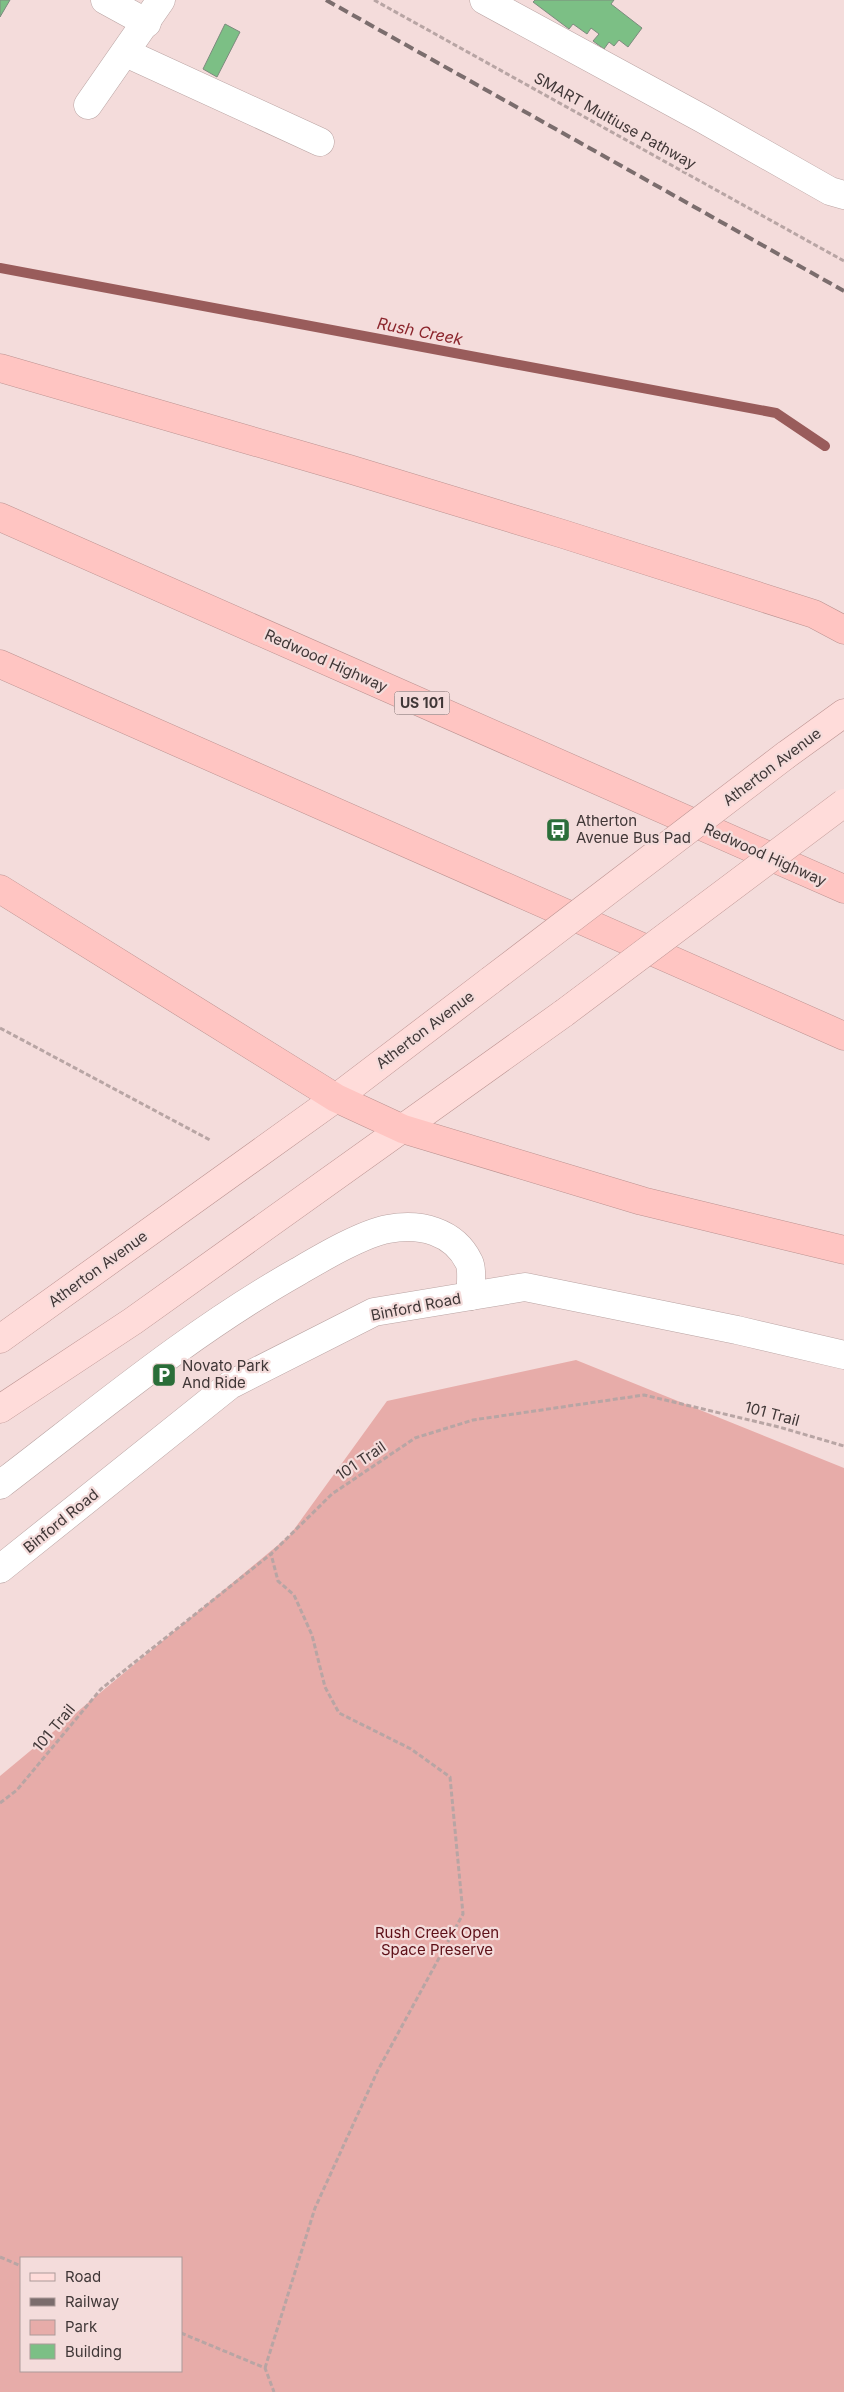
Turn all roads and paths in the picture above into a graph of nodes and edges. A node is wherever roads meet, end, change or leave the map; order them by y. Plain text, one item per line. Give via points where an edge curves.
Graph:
1 (105, 0) edge
2 (162, 0) edge
3 (374, 0) edge
4 (484, 0) edge
5 (146, 24) junction
6 (126, 53) junction
7 (88, 105) dead end
8 (320, 142) dead end
9 (844, 195) edge
10 (844, 262) edge
11 (0, 368) edge
12 (0, 516) edge
13 (844, 630) edge
14 (0, 664) edge
15 (844, 713) edge
16 (844, 803) edge
17 (0, 889) edge
18 (844, 889) edge
19 (0, 1028) edge
20 (844, 1036) edge
21 (336, 1098) junction
22 (403, 1129) junction
23 (210, 1140) dead end
24 (844, 1250) edge
25 (471, 1296) junction
26 (0, 1339) edge
27 (844, 1355) edge
28 (0, 1409) edge
29 (844, 1446) edge
30 (0, 1485) edge
31 (271, 1554) junction
32 (0, 1569) edge
33 (0, 1803) edge
34 (0, 2257) edge
35 (20, 2266) edge
36 (182, 2333) edge
37 (265, 2368) junction
38 (274, 2392) edge

1 - 5 street
2 - 5 street
3 - 10 path, SMART Multiuse Pathway
4 - 9 street via 830,191
5 - 6 street
6 - 7 street
6 - 8 street
11 - 13 highway via 572,537 814,614
12 - 18 highway, Redwood Highway / US 101
14 - 20 highway
15 - 21 main road, Atherton Avenue, bridge
16 - 22 main road, bridge
17 - 21 highway
19 - 23 path
21 - 22 highway
21 - 26 main road, Atherton Avenue
22 - 24 highway via 642,1201
22 - 28 main road via 133,1321
25 - 27 street, Binford Road via 525,1287
25 - 30 street via 470,1263 452,1239 423,1227 387,1229 334,1250 258,1294 162,1359
25 - 32 street, Binford Road via 374,1312 230,1385
29 - 31 path, 101 Trail via 644,1395 473,1420 415,1438 332,1494
31 - 33 path, 101 Trail via 101,1689 17,1790
31 - 37 path via 278,1581 294,1595 312,1636 324,1687 339,1713 411,1749 450,1777 463,1914 378,2070 314,2208
34 - 35 path
36 - 37 path
37 - 38 path

